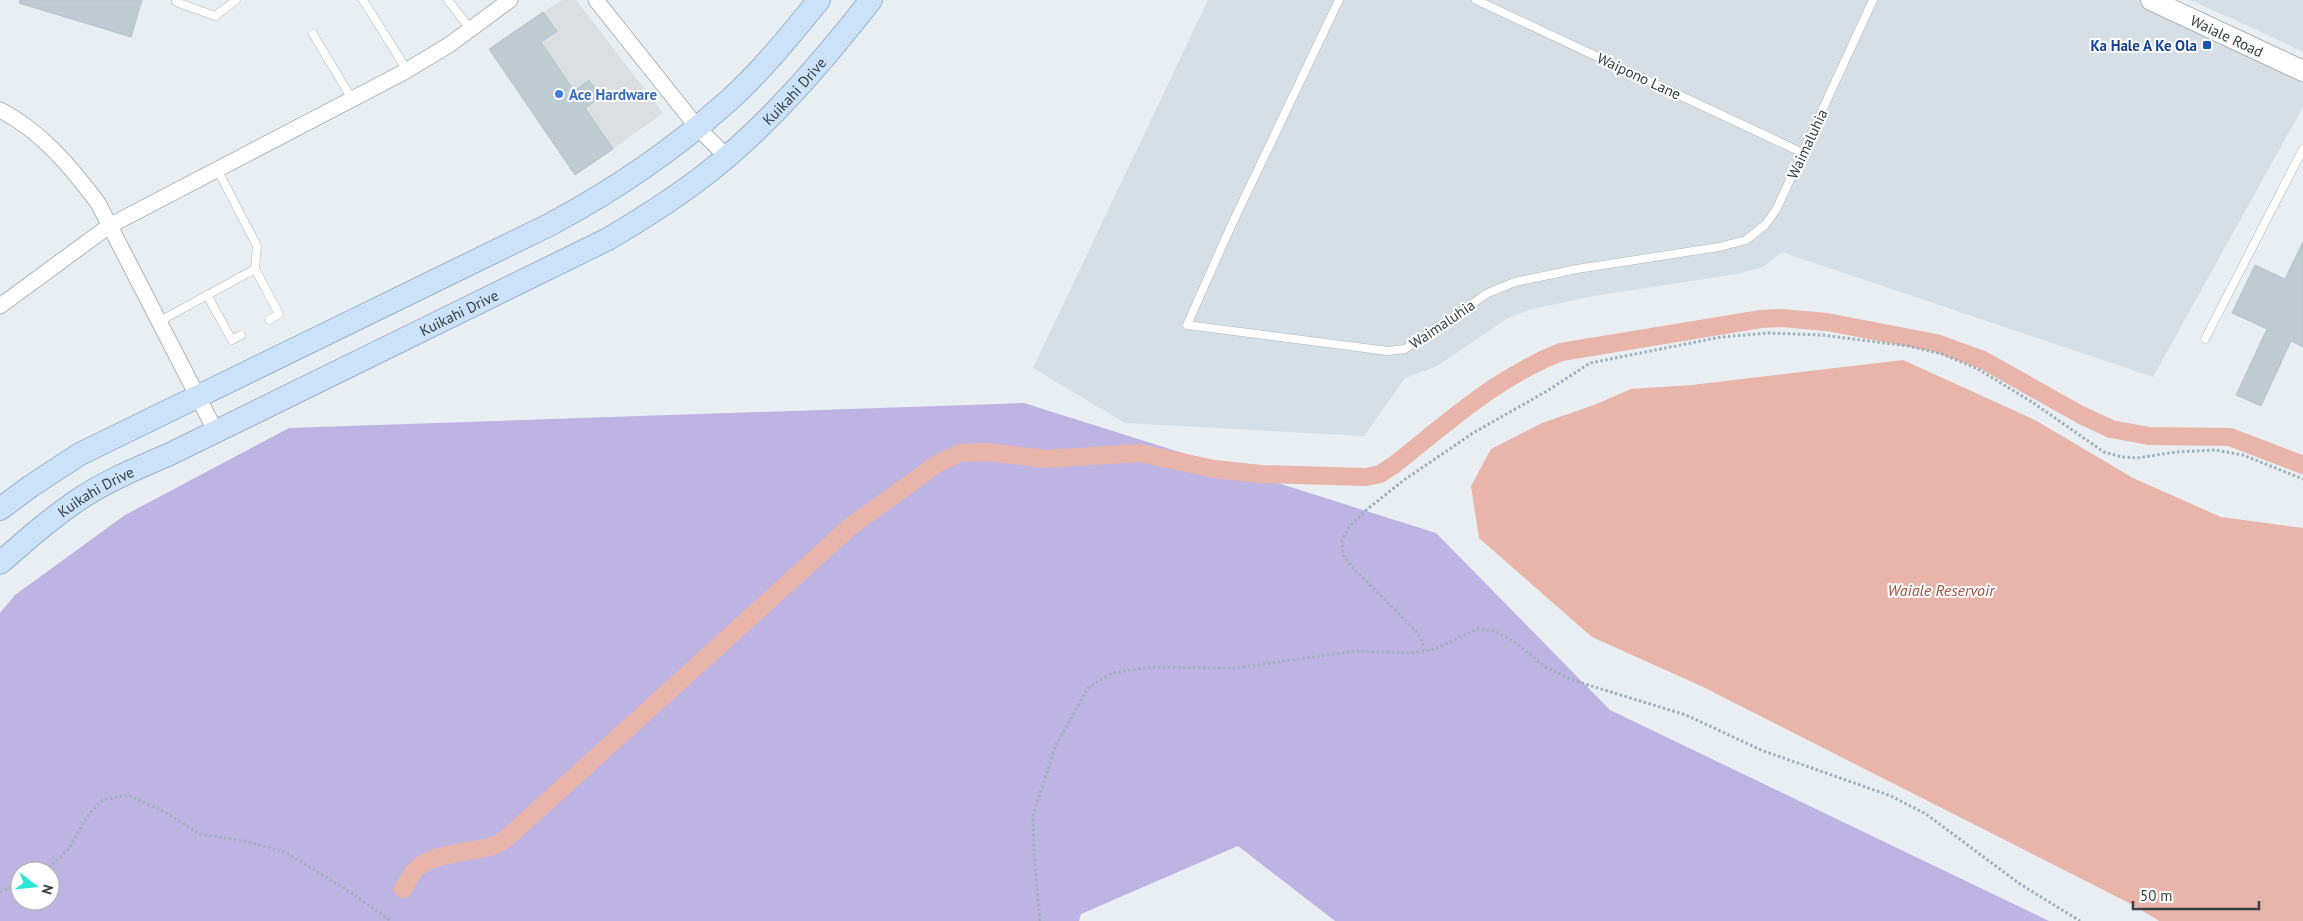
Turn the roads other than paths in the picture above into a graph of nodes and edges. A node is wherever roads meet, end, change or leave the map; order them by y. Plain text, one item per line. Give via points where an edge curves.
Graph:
1 (176, 0) edge
2 (236, 0) edge
3 (363, 0) edge
4 (448, 0) edge
5 (510, 0) edge
6 (596, 0) edge
7 (819, 0) edge
8 (871, 0) edge
9 (1339, 0) edge
10 (1476, 0) edge
11 (1872, 0) edge
12 (2150, 0) edge
13 (471, 30) junction
14 (313, 34) dead end
15 (407, 70) junction
16 (2303, 70) edge
17 (352, 99) junction
18 (0, 110) edge
19 (697, 127) junction
20 (2303, 150) edge
21 (1803, 153) junction
22 (726, 156) junction
23 (217, 169) junction
24 (109, 226) junction
25 (255, 269) junction
26 (207, 295) junction
27 (269, 296) junction
28 (260, 300) dead end
29 (0, 306) edge
30 (230, 317) dead end
31 (269, 320) dead end
32 (160, 321) junction
33 (221, 322) junction
34 (240, 335) dead end
35 (2205, 339) dead end
36 (198, 396) junction
37 (216, 432) junction
38 (0, 509) edge
39 (0, 563) edge

1 - 2 lane via 215,16
3 - 15 lane
4 - 13 lane
5 - 13 street
6 - 19 street
7 - 19 main road via 769,60
8 - 22 main road, Kuikahi Drive via 805,80
9 - 21 lane, Waimaluhia via 1187,325 1388,351 1405,349 1488,293 1515,282 1746,240 1765,225 1776,210
10 - 21 lane, Waipono Lane
11 - 21 lane, Waimaluhia
12 - 16 street, Waiale Road
13 - 15 street
14 - 17 lane
15 - 17 street
17 - 23 street
18 - 24 street via 43,139 98,203
19 - 22 street
19 - 36 main road via 651,165 600,198
20 - 35 lane
22 - 37 main road, Kuikahi Drive via 655,212 608,239
23 - 24 street
23 - 25 lane via 257,246
24 - 29 street
24 - 32 street
25 - 26 lane
25 - 27 lane
26 - 32 lane
26 - 33 lane
27 - 28 lane
27 - 31 lane via 279,314
30 - 33 lane
32 - 36 street
33 - 34 lane via 232,340
36 - 37 street
36 - 38 main road via 80,454
37 - 39 main road, Kuikahi Drive via 78,500

